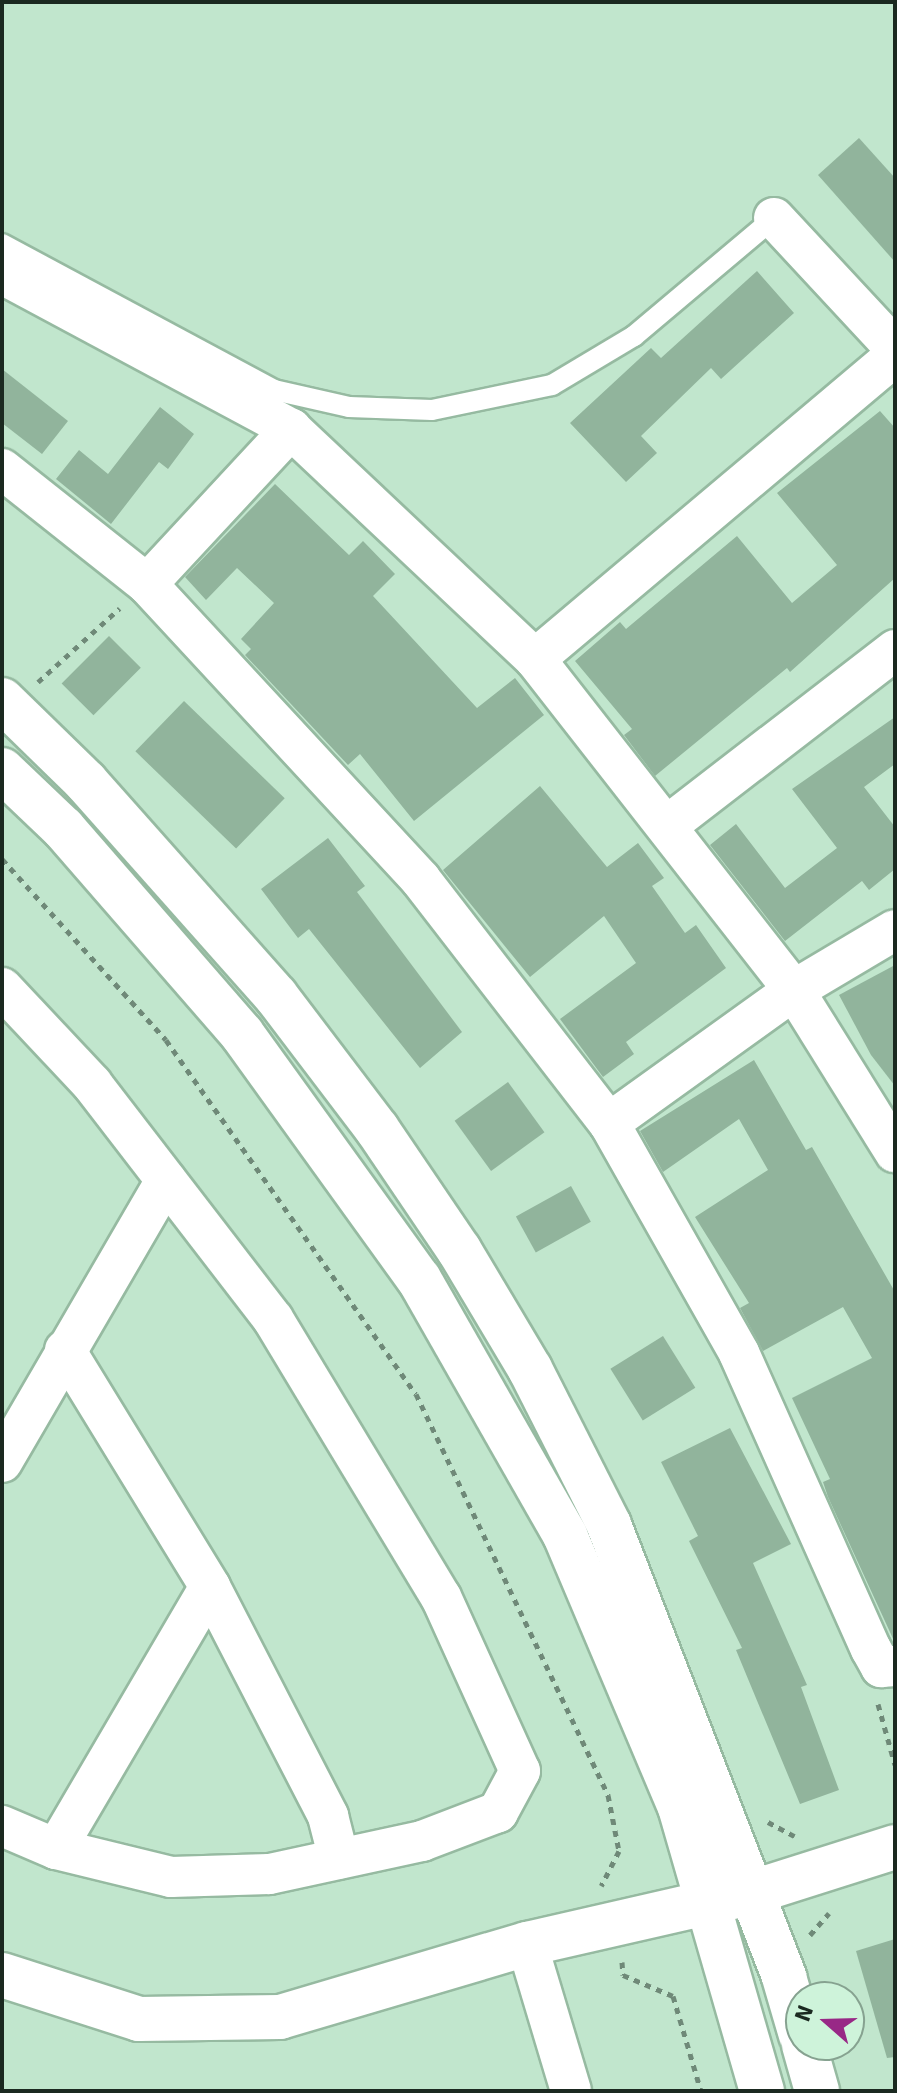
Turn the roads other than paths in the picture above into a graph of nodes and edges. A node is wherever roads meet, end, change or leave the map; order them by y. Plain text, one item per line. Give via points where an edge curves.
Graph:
1 (774, 218) joint
2 (2, 244) edge
3 (2, 274) edge
4 (895, 348) edge
5 (895, 356) edge
6 (291, 429) junction
7 (2, 469) edge
8 (147, 584) junction
9 (895, 650) edge
10 (535, 659) junction
11 (19, 692) edge
12 (2, 770) edge
13 (668, 825) junction
14 (895, 930) edge
15 (3, 990) edge
16 (794, 990) junction
17 (609, 1123) junction
18 (895, 1152) edge
19 (166, 1180) junction
20 (65, 1350) junction
21 (2, 1462) edge
22 (210, 1587) junction
23 (888, 1666) edge
24 (2, 1826) edge
25 (895, 1847) edge
26 (56, 1849) junction
27 (339, 1859) junction
28 (750, 1893) junction
29 (706, 1905) junction
30 (527, 1944) junction
31 (2, 1975) edge
32 (785, 1990) edge
33 (809, 2061) edge
34 (571, 2091) edge
35 (762, 2091) edge
36 (817, 2091) edge

1 - 2 lane via 634,336 552,385 432,410 349,407 274,390
1 - 4 street
3 - 6 street
5 - 10 street
6 - 8 street
6 - 10 street
7 - 8 street
8 - 17 street via 421,880
9 - 13 street
10 - 13 street
11 - 28 street via 86,782 276,996 377,1129 459,1250 530,1369 609,1525
12 - 29 street via 63,828 242,1034 419,1279 565,1535 680,1807
13 - 16 street
14 - 16 street
15 - 19 street via 92,1084
16 - 17 street
16 - 18 street
17 - 23 street via 739,1353
19 - 20 street
19 - 27 street via 273,1319 441,1597 520,1771 498,1812 422,1841
20 - 21 street
20 - 22 street
22 - 26 street
22 - 27 street via 328,1816
24 - 26 street
25 - 28 street
26 - 27 street via 171,1877 269,1874
28 - 29 street
28 - 32 street
29 - 30 street
29 - 35 street
30 - 31 street via 280,2017 139,2019
30 - 34 street
33 - 36 street

